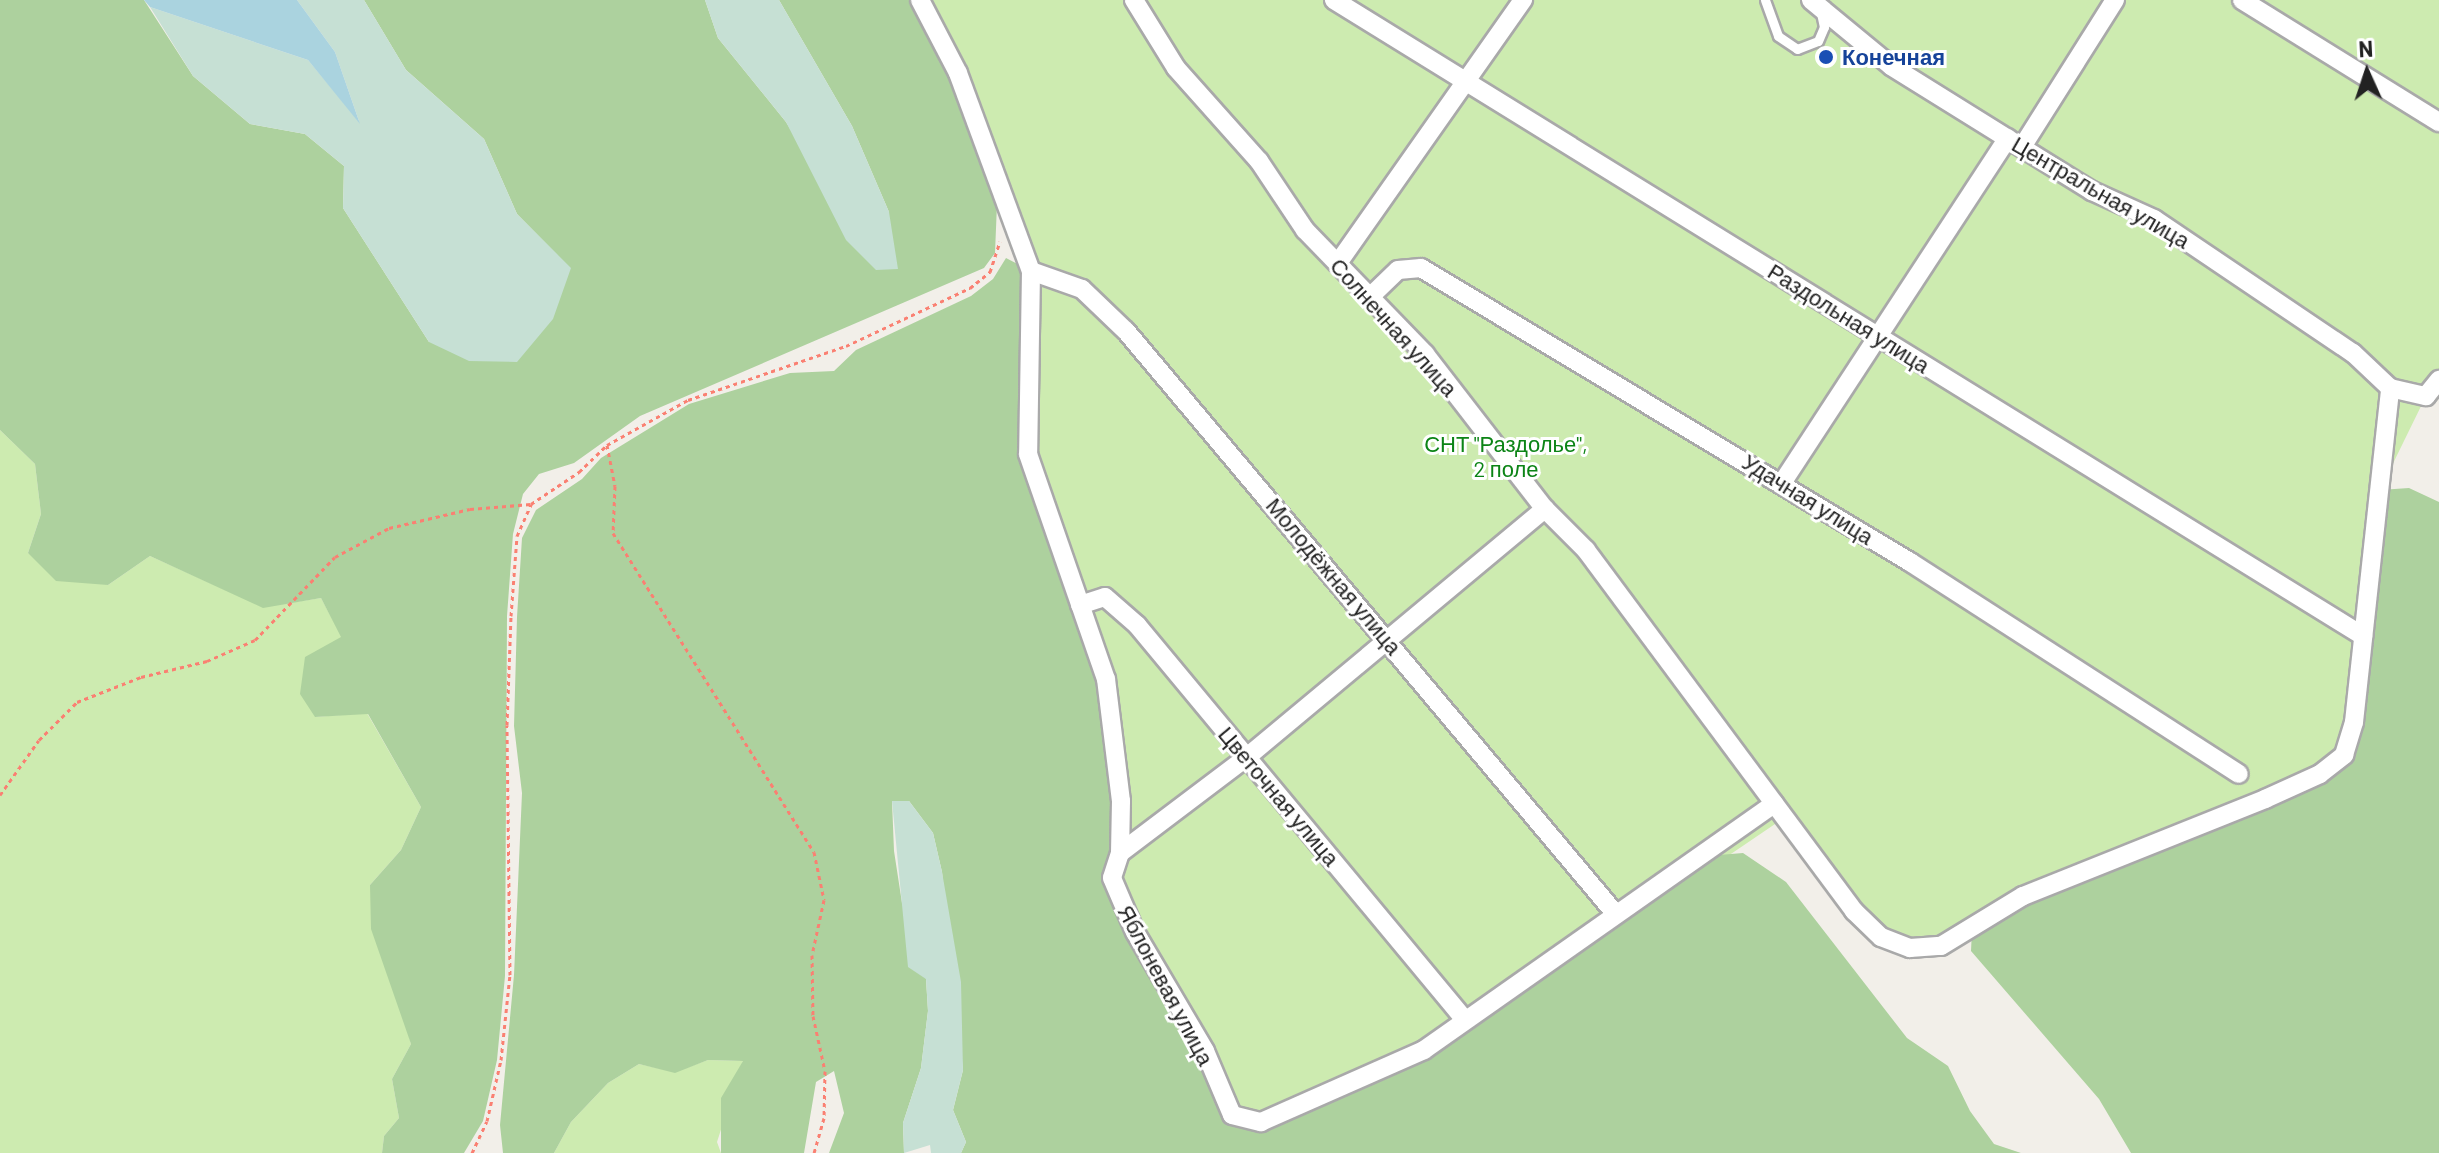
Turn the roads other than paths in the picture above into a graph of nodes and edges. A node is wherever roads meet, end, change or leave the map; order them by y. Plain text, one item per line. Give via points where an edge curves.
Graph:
1 (920, 0) edge
2 (1134, 0) edge
3 (1334, 0) edge
4 (1523, 0) edge
5 (1765, 0) edge
6 (2115, 0) edge
7 (2242, 0) edge
8 (1813, 2) edge
9 (1465, 83) junction
10 (2439, 122) edge
11 (2015, 143) junction
12 (1338, 263) junction
13 (1031, 271) junction
14 (1372, 295) junction
15 (1876, 334) junction
16 (2439, 380) edge
17 (2390, 388) junction
18 (1782, 483) junction
19 (1545, 509) junction
20 (1080, 605) junction
21 (2363, 636) junction
22 (1389, 640) junction
23 (1247, 757) junction
24 (2239, 774) dead end
25 (1774, 804) junction
26 (1120, 853) junction
27 (1614, 912) junction
28 (1465, 1020) junction

1 - 13 street via 958,73
2 - 12 street, Солнечная улица via 1176,68 1259,161 1305,230
3 - 9 street, Раздольная улица
4 - 9 street
5 - 8 lane via 1778,36 1797,49 1812,46 1822,35 1824,18
6 - 11 street
7 - 10 street
8 - 11 street, Центральная улица via 1891,66
9 - 12 street
9 - 15 street, Раздольная улица
11 - 15 street
11 - 17 street, Центральная улица via 2092,191 2154,219 2353,353
12 - 14 street, Солнечная улица
13 - 20 street, Яблоневая улица via 1028,454
13 - 22 street, Молодёжная улица via 1082,289 1126,331
14 - 18 street, Удачная улица via 1398,270 1421,268
14 - 19 street, Солнечная улица via 1425,354
15 - 18 street
15 - 21 street, Раздольная улица
16 - 17 street via 2426,396
17 - 21 street, Солнечная улица
18 - 24 street, Удачная улица
19 - 22 street
19 - 25 street, Солнечная улица via 1586,550
20 - 23 street, Цветочная улица via 1105,597 1137,625
20 - 26 street, Яблоневая улица via 1106,679 1117,738
21 - 25 street, Солнечная улица via 2351,733 2344,755 2320,774 2048,885 1941,946 1910,948 1881,937 1854,911
22 - 23 street
22 - 27 street, Молодёжная улица
23 - 26 street
23 - 28 street, Цветочная улица
25 - 27 street
26 - 28 street, Яблоневая улица via 1112,878 1119,899 1182,1006 1232,1115 1261,1122 1306,1107 1424,1050
27 - 28 street

